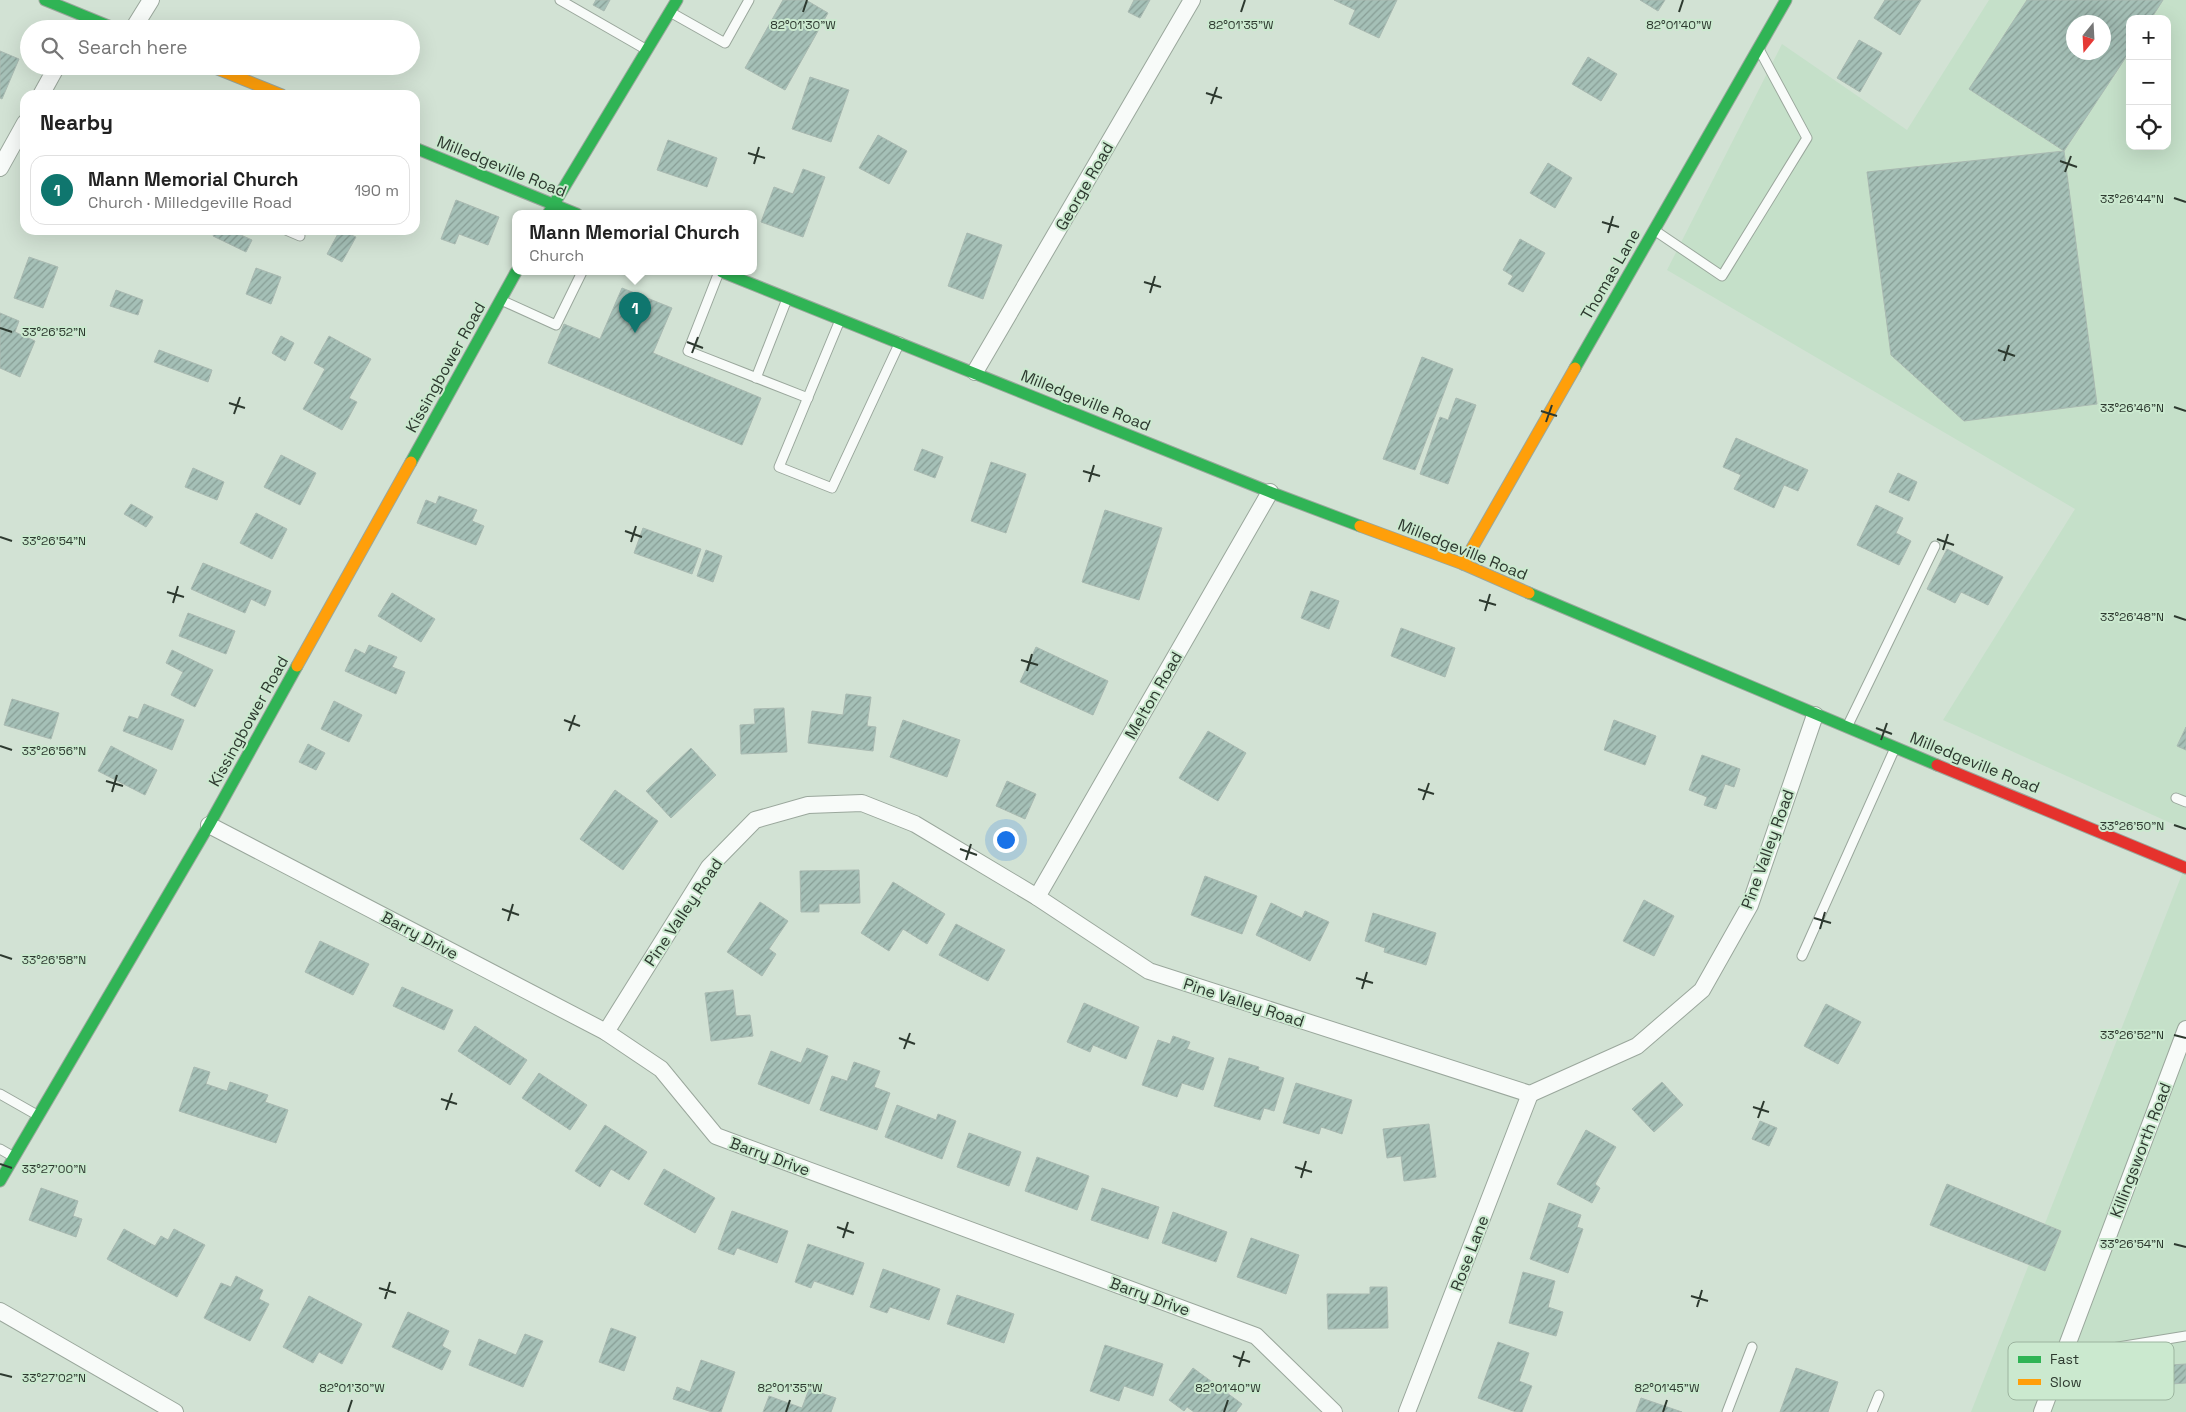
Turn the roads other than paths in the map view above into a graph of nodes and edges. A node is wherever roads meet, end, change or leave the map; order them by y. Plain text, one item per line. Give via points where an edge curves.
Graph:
1 (45, 0) edge
2 (151, 0) edge
3 (560, 0) edge
4 (677, 0) edge
5 (749, 0) edge
6 (1192, 0) edge
7 (1786, 0) edge
8 (670, 12) junction
9 (76, 20) edge
10 (139, 20) edge
11 (1758, 49) junction
12 (647, 50) junction
13 (52, 75) edge
14 (232, 75) edge
15 (44, 90) edge
16 (267, 90) edge
17 (20, 132) edge
18 (420, 150) edge
19 (0, 168) edge
20 (551, 210) edge
21 (1654, 230) junction
22 (514, 275) edge
23 (581, 275) edge
24 (719, 275) edge
25 (728, 275) edge
26 (788, 298) junction
27 (501, 300) junction
28 (841, 319) junction
29 (900, 342) junction
30 (975, 372) junction
31 (756, 378) junction
32 (808, 398) junction
33 (1270, 492) junction
34 (1935, 546) dead end
35 (1463, 564) junction
36 (1815, 715) junction
37 (1847, 728) junction
38 (1895, 748) junction
39 (2176, 798) dead end
40 (2186, 802) edge
41 (209, 824) junction
42 (2186, 868) edge
43 (1037, 897) junction
44 (1802, 956) dead end
45 (2186, 1029) edge
46 (606, 1032) junction
47 (0, 1094) edge
48 (1530, 1094) junction
49 (38, 1116) junction
50 (0, 1149) edge
51 (14, 1157) junction
52 (0, 1181) edge
53 (0, 1311) edge
54 (2186, 1336) edge
55 (2068, 1342) edge
56 (2149, 1342) edge
57 (1752, 1347) dead end
58 (1879, 1395) dead end
59 (2046, 1400) edge
60 (175, 1412) edge
61 (1334, 1412) edge
62 (1407, 1412) edge
63 (1727, 1412) edge
64 (1872, 1412) edge
65 (2042, 1412) edge

1 - 9 street
2 - 10 street
3 - 12 lane
4 - 8 street
5 - 8 lane via 726,43
6 - 30 street, George Road
7 - 11 street, Thomas Lane
8 - 12 street
11 - 21 street, Thomas Lane
11 - 21 lane via 1807,138 1722,276
12 - 20 street
13 - 15 street
14 - 16 street
17 - 19 street
18 - 20 street, Milledgeville Road
21 - 35 street, Thomas Lane
22 - 27 street, Kissingbower Road
23 - 27 lane via 556,325
24 - 31 lane via 688,351
25 - 26 street, Milledgeville Road
26 - 28 street, Milledgeville Road
26 - 31 lane
27 - 41 street, Kissingbower Road
28 - 29 street, Milledgeville Road
28 - 32 lane
29 - 30 street, Milledgeville Road
29 - 32 lane via 832,488 779,467
30 - 33 street, Milledgeville Road
31 - 32 lane
33 - 35 street, Milledgeville Road
33 - 43 street, Melton Road
34 - 37 lane
35 - 36 street, Milledgeville Road
36 - 37 street, Milledgeville Road
36 - 48 street, Pine Valley Road via 1750,905 1702,990 1637,1046
37 - 38 street, Milledgeville Road
38 - 42 street, Milledgeville Road
38 - 44 lane
39 - 40 lane
41 - 46 street, Barry Drive
41 - 49 street, Kissingbower Road
43 - 46 street, Pine Valley Road via 915,824 862,803 808,805 755,820 709,866
43 - 48 street, Pine Valley Road via 1148,971
45 - 55 street, Killingsworth Road
46 - 61 street, Barry Drive via 661,1069 716,1136 1256,1336
47 - 49 lane
48 - 62 street, Rose Lane
49 - 51 street, Kissingbower Road
50 - 51 lane
51 - 52 street, Kissingbower Road
53 - 60 street
54 - 56 lane
57 - 63 lane
58 - 64 lane
59 - 65 street, Killingsworth Road

